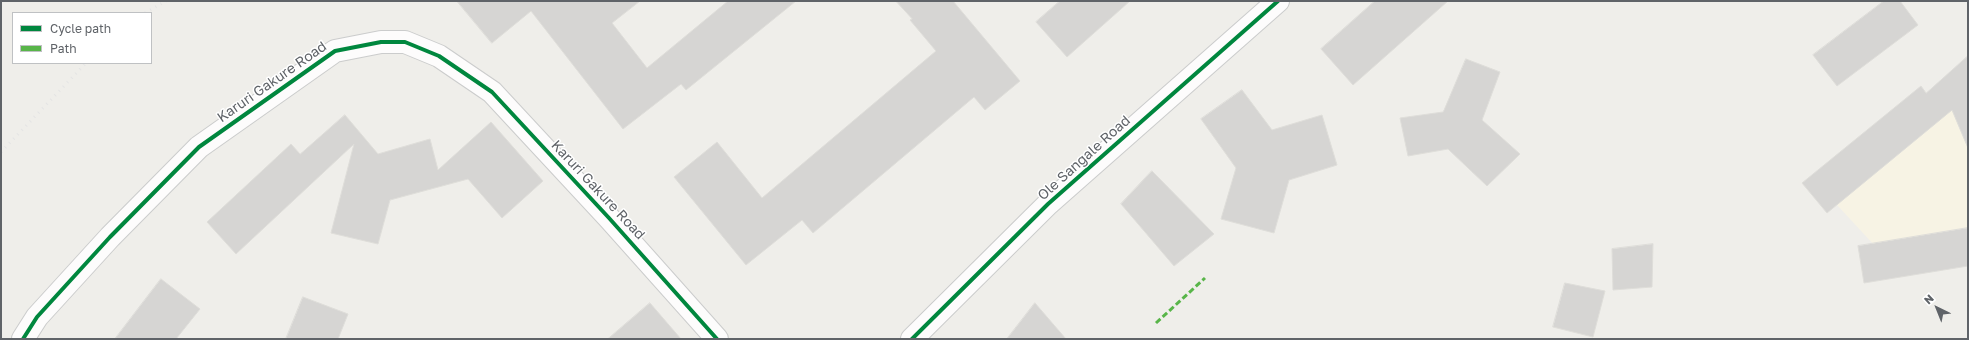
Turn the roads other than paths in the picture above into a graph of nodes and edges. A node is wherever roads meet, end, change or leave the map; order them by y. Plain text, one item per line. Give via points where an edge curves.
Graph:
1 (1278, 1) edge
2 (23, 339) edge
3 (717, 339) edge
4 (912, 339) edge

1 - 4 street, Ole Sangale Road via 1048,204
2 - 3 street, Karuri Gakure Road via 37,317 110,237 199,147 335,50 382,42 406,42 439,56 492,92 610,218

